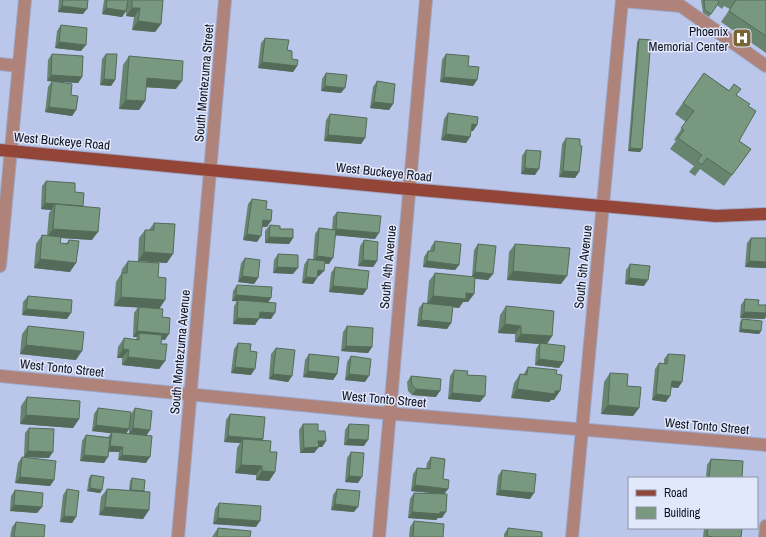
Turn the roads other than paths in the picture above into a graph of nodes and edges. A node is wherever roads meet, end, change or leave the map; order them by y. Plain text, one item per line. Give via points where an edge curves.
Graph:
1 (25, 0) edge
2 (225, 0) edge
3 (426, 0) edge
4 (622, 1) edge
5 (0, 64) edge
6 (18, 66) junction
7 (766, 66) edge
8 (5, 150) edge
9 (210, 169) junction
10 (410, 189) junction
11 (603, 206) junction
12 (766, 214) edge
13 (0, 266) edge
14 (0, 376) edge
15 (191, 394) junction
16 (389, 413) junction
17 (581, 428) junction
18 (766, 445) edge
19 (766, 526) edge
20 (178, 537) edge
21 (379, 537) edge
22 (572, 537) edge
23 (765, 537) edge

1 - 6 street
2 - 9 street, South Montezuma Street
3 - 10 street, South 4th Avenue
4 - 7 street via 681,6
4 - 11 street, South 5th Avenue
5 - 6 street
6 - 8 street
8 - 9 main road, West Buckeye Road
8 - 13 street
9 - 10 main road, West Buckeye Road
9 - 15 street, South Montezuma Avenue
10 - 11 main road, West Buckeye Road
10 - 16 street, South 4th Avenue
11 - 12 main road, West Buckeye Road via 729,216
11 - 17 street, South 5th Avenue
14 - 15 street, West Tonto Street
15 - 16 street, West Tonto Street
15 - 20 street, South Montezuma Avenue
16 - 17 street, West Tonto Street
16 - 21 street, South 4th Avenue
17 - 18 street, West Tonto Street
17 - 22 street, South 5th Avenue
19 - 23 street

